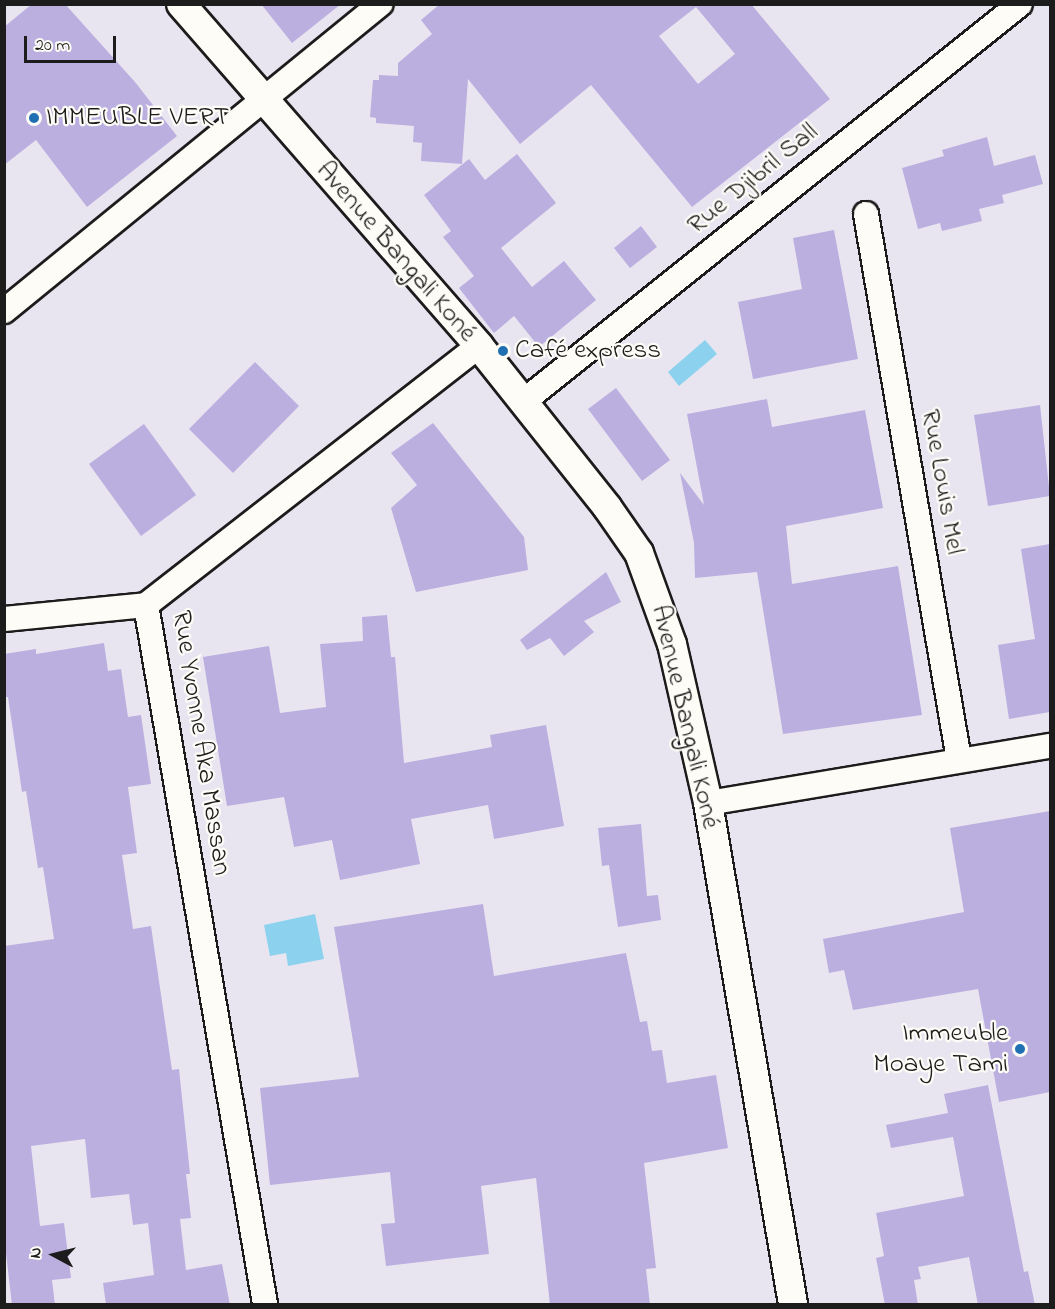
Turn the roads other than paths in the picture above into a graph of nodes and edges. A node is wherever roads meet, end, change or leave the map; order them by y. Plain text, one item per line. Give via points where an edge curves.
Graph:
1 (181, 4) edge
2 (381, 4) edge
3 (1020, 4) edge
4 (264, 101) junction
5 (866, 214) dead end
6 (4, 311) edge
7 (479, 346) junction
8 (524, 401) junction
9 (146, 605) junction
10 (4, 619) edge
11 (1050, 746) edge
12 (959, 760) junction
13 (708, 803) junction
14 (264, 1305) edge
15 (793, 1305) edge

1 - 4 street, Avenue Bangali Koné
2 - 4 street
3 - 8 street, Rue Djibril Sall
4 - 6 street
4 - 7 street, Avenue Bangali Koné
5 - 12 street, Rue Louis Mel
7 - 8 street, Avenue Bangali Koné
7 - 9 street, Rue Yvonne Aka Massan
8 - 13 street, Avenue Bangali Koné via 639,553 672,644
9 - 10 street
9 - 14 street, Rue Yvonne Aka Massan
11 - 12 street
12 - 13 street
13 - 15 street, Avenue Bangali Koné

